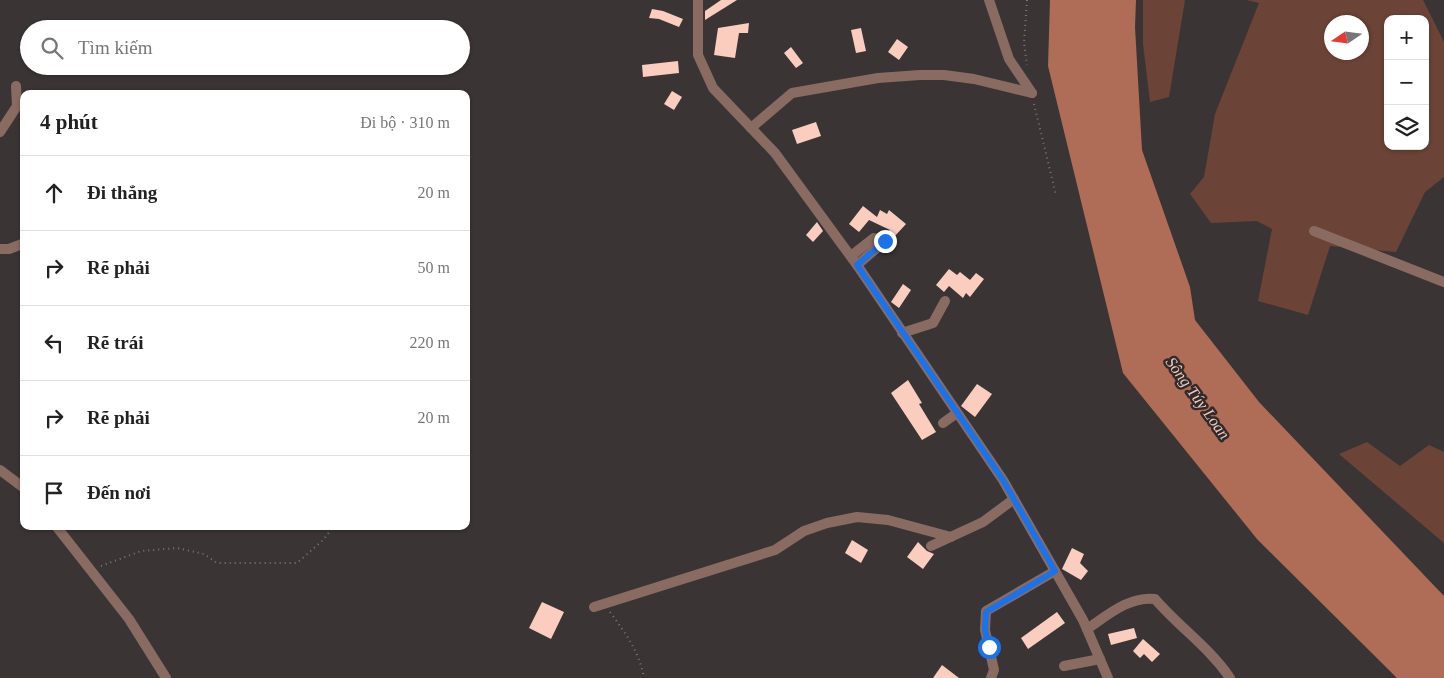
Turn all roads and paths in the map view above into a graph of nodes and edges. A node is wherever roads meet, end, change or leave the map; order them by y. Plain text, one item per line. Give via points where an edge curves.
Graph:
1 (698, 0) edge
2 (989, 0) edge
3 (1027, 0) edge
4 (1027, 67) dead end
5 (16, 86) dead end
6 (1032, 93) junction
7 (751, 128) junction
8 (0, 132) edge
9 (1056, 195) dead end
10 (1314, 231) dead end
11 (874, 238) dead end
12 (885, 241) dead end
13 (20, 245) edge
14 (0, 249) edge
15 (854, 261) junction
16 (1444, 282) edge
17 (946, 301) dead end
18 (902, 333) junction
19 (957, 413) junction
20 (944, 423) dead end
21 (0, 470) edge
22 (20, 485) edge
23 (1014, 499) junction
24 (59, 530) edge
25 (331, 530) edge
26 (951, 537) junction
27 (932, 546) dead end
28 (91, 569) junction
29 (1055, 571) junction
30 (605, 604) junction
31 (594, 607) dead end
32 (1087, 629) junction
33 (1100, 659) junction
34 (1064, 666) dead end
35 (166, 678) edge
36 (644, 678) edge
37 (990, 678) edge
38 (1108, 678) edge
39 (1230, 678) edge

1 - 7 street via 698,55 713,88
2 - 6 street via 1009,59
3 - 4 path via 1024,43
5 - 8 street via 17,106
6 - 7 street via 963,77 920,74 887,77 792,93
6 - 9 path
7 - 15 street via 775,153
10 - 16 street
11 - 15 street
12 - 15 street
13 - 14 street
15 - 18 street
17 - 18 street via 933,323
18 - 19 street
19 - 20 street
19 - 23 street
21 - 22 street
23 - 26 street via 983,522
23 - 29 street
24 - 28 street
25 - 28 path via 297,563 217,563 204,554 177,548 141,551
26 - 27 street
26 - 30 street via 888,520 857,517 804,531 775,550
28 - 35 street via 129,619
29 - 32 street
29 - 37 street via 986,612 985,630 994,670
30 - 31 street
30 - 36 path via 630,640 641,662
32 - 33 street
32 - 39 street via 1128,602 1155,599 1219,662
33 - 34 street
33 - 38 street

